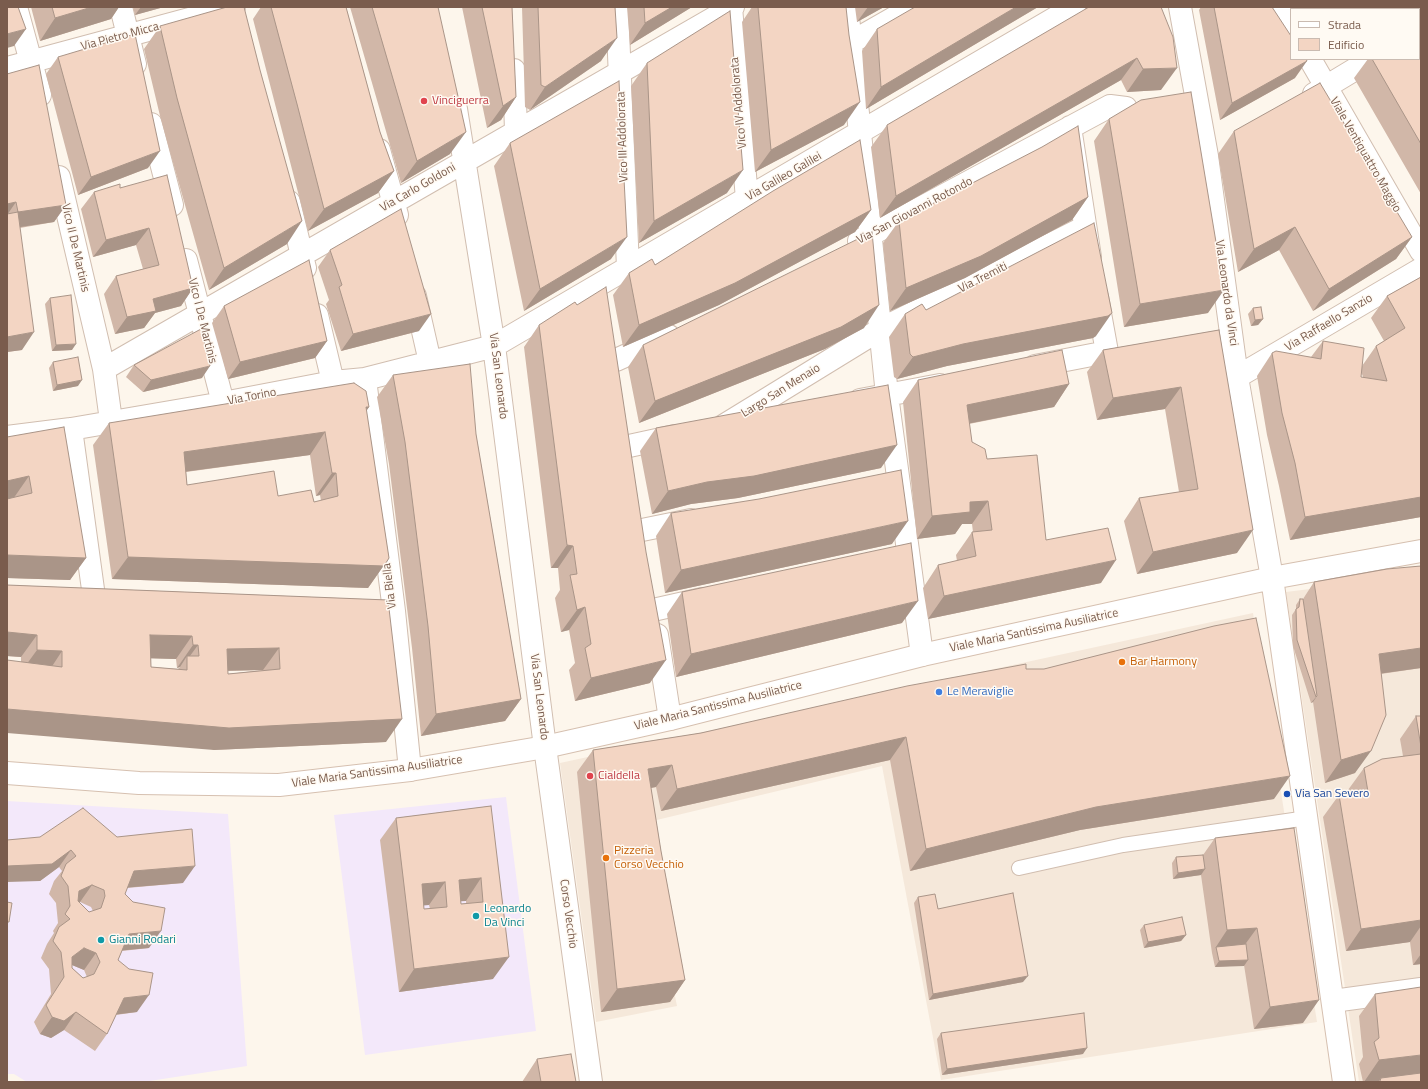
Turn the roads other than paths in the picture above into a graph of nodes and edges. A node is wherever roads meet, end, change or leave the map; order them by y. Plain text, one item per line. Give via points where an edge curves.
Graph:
1 (121, 7) edge
2 (617, 7) edge
3 (731, 7) edge
4 (846, 7) edge
5 (913, 7) edge
6 (1074, 7) edge
7 (1180, 7) edge
8 (1280, 7) edge
9 (239, 12) edge
10 (14, 14) edge
11 (1290, 24) edge
12 (128, 34) junction
13 (850, 44) junction
14 (513, 54) edge
15 (1311, 60) edge
16 (1370, 60) edge
17 (32, 62) junction
18 (7, 68) edge
19 (621, 71) junction
20 (1326, 87) junction
21 (453, 90) edge
22 (1300, 102) edge
23 (1126, 108) edge
24 (44, 116) edge
25 (1070, 127) junction
26 (516, 131) junction
27 (860, 133) junction
28 (375, 134) edge
29 (1227, 144) dead end
30 (53, 154) edge
31 (1207, 156) junction
32 (466, 160) junction
33 (284, 185) edge
34 (747, 199) junction
35 (394, 202) junction
36 (1085, 227) junction
37 (401, 232) edge
38 (871, 235) junction
39 (843, 249) edge
40 (1421, 251) edge
41 (302, 254) junction
42 (628, 268) junction
43 (1421, 269) edge
44 (412, 278) edge
45 (603, 282) junction
46 (607, 305) edge
47 (200, 313) junction
48 (688, 327) edge
49 (881, 329) junction
50 (612, 336) edge
51 (494, 346) junction
52 (616, 360) junction
53 (430, 362) junction
54 (104, 369) junction
55 (1016, 370) edge
56 (1237, 377) junction
57 (365, 379) junction
58 (963, 380) edge
59 (334, 382) junction
60 (620, 383) edge
61 (887, 395) junction
62 (223, 403) junction
63 (840, 404) edge
64 (778, 416) edge
65 (111, 421) junction
66 (71, 429) junction
67 (707, 430) junction
68 (7, 437) edge
69 (633, 469) edge
70 (638, 507) edge
71 (712, 516) edge
72 (1421, 551) edge
73 (908, 552) junction
74 (885, 557) edge
75 (1272, 578) junction
76 (723, 594) edge
77 (71, 602) edge
78 (95, 604) junction
79 (118, 605) edge
80 (370, 610) edge
81 (394, 611) junction
82 (922, 655) junction
83 (670, 719) junction
84 (545, 746) junction
85 (410, 770) junction
86 (7, 773) edge
87 (1307, 818) junction
88 (1019, 868) dead end
89 (1421, 989) edge
90 (1333, 1001) junction
91 (591, 1082) edge
92 (1344, 1082) edge

1 - 12 street, Vico I De Martinis
2 - 19 street, Vico III Addolorata
3 - 19 street, Via Carlo Goldoni
3 - 34 street, Vico IV Addolorata
4 - 13 street
5 - 13 street
6 - 27 street, Via Galileo Galilei
7 - 31 street, Via Leonardo da Vinci
8 - 11 street
9 - 12 street, Via Pietro Micca
10 - 17 street
12 - 17 street, Via Pietro Micca
12 - 47 street, Vico I De Martinis
13 - 27 street
14 - 26 street
15 - 20 street, Viale Ventiquattro Maggio
16 - 20 street
17 - 18 street, Via Pietro Micca
17 - 24 street
19 - 26 street, Via Carlo Goldoni
19 - 42 street, Vico III Addolorata
20 - 22 street
20 - 40 street, Viale Ventiquattro Maggio
21 - 32 street, Via San Leonardo
23 - 25 street, Via San Giovanni Rotondo via 1110,106
25 - 36 street
25 - 38 street, Via San Giovanni Rotondo
26 - 32 street, Via Carlo Goldoni
27 - 34 street, Via Galileo Galilei
27 - 38 street
28 - 35 street
29 - 31 street
30 - 54 street, Vico II De Martinis
31 - 56 street, Via Leonardo da Vinci
32 - 35 street, Via Carlo Goldoni
32 - 51 street, Via San Leonardo
33 - 41 street
34 - 42 street, Via Galileo Galilei
35 - 37 street
35 - 41 street, Via Carlo Goldoni
36 - 49 street, Via Tremiti
36 - 55 street via 1107,352
38 - 39 street, Via San Giovanni Rotondo
38 - 49 street
41 - 47 street, Via Carlo Goldoni
41 - 59 street
42 - 45 street, Via Galileo Galilei
43 - 56 street, Via Raffaello Sanzio
44 - 53 street
45 - 46 street
45 - 51 street, Via Galileo Galilei
47 - 54 street, Via Carlo Goldoni
47 - 62 street, Vico I De Martinis
48 - 52 street
49 - 61 street
49 - 67 street, Largo San Menaio
50 - 52 street
51 - 53 street, Via Torino
51 - 84 street, Via San Leonardo
52 - 60 street
53 - 57 street, Via Torino
54 - 65 street, Vico II De Martinis
56 - 75 street, Via Leonardo da Vinci
57 - 59 street, Via Torino
57 - 81 street, Via Biella
58 - 61 street
59 - 62 street, Via Torino
61 - 63 street
61 - 73 street via 890,479
62 - 65 street, Via Torino
64 - 67 street, Largo San Menaio
65 - 66 street, Via Torino
66 - 68 street, Via Torino
66 - 78 street
67 - 69 street via 628,438
70 - 71 street via 643,538
72 - 75 street, Viale Maria Santissima Ausiliatrice
73 - 74 street
73 - 82 street
75 - 82 street, Viale Maria Santissima Ausiliatrice
75 - 87 street
76 - 83 street via 652,602
77 - 78 street
78 - 79 street
80 - 81 street
81 - 85 street, Via Biella
82 - 83 street, Viale Maria Santissima Ausiliatrice
83 - 84 street, Viale Maria Santissima Ausiliatrice
84 - 85 street, Viale Maria Santissima Ausiliatrice
84 - 91 street, Corso Vecchio
85 - 86 street, Viale Maria Santissima Ausiliatrice via 279,785 139,783
87 - 88 lane via 1123,845
87 - 90 street
89 - 90 street
90 - 92 street

